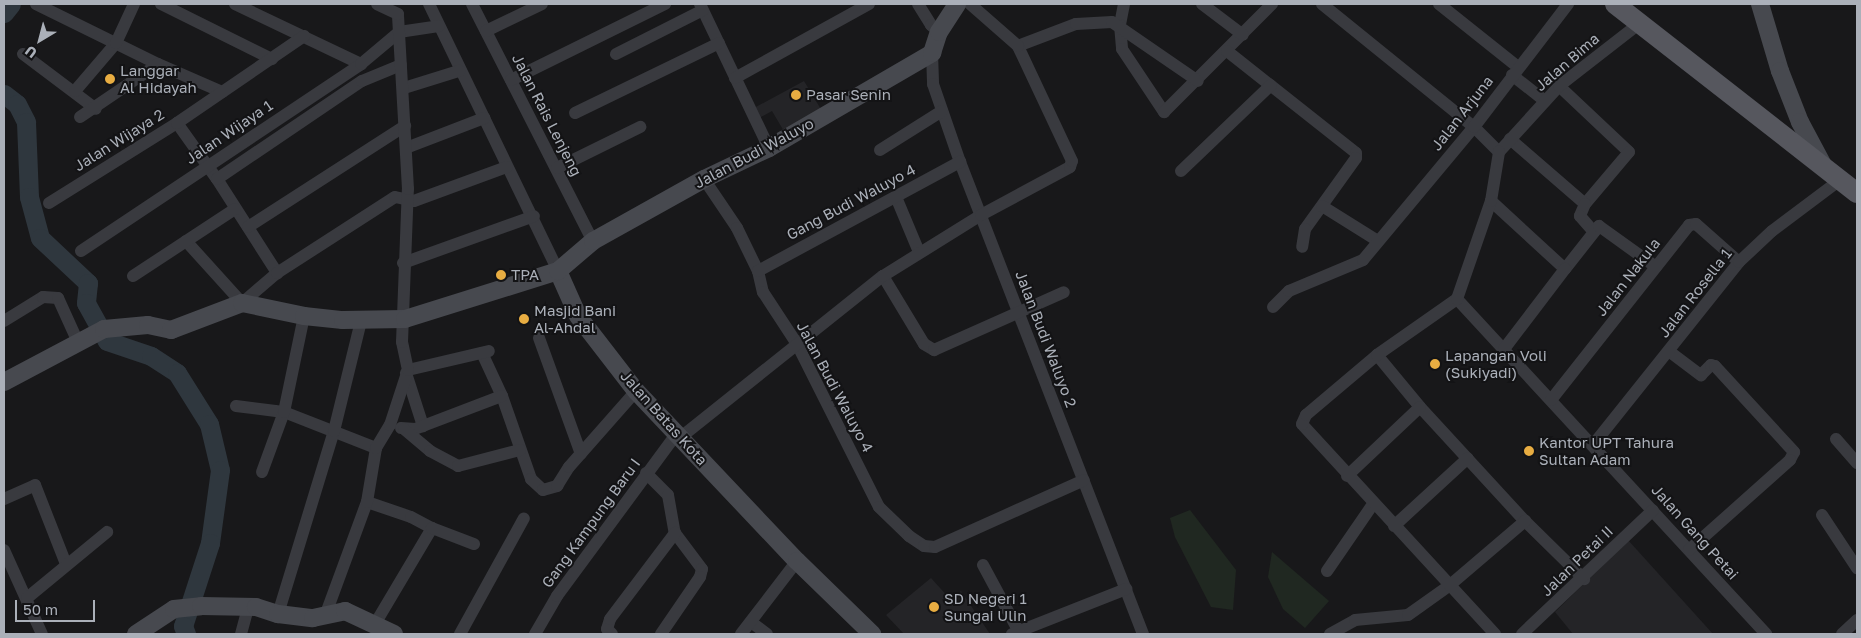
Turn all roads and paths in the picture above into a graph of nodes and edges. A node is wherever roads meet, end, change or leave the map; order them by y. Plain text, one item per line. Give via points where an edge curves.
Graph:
1 (36, 4) edge
2 (134, 4) edge
3 (161, 4) edge
4 (236, 4) edge
5 (377, 4) edge
6 (429, 4) edge
7 (472, 4) edge
8 (542, 4) edge
9 (665, 4) edge
10 (869, 4) edge
11 (918, 4) edge
12 (957, 4) edge
13 (970, 4) edge
14 (1124, 4) edge
15 (1202, 4) edge
16 (1272, 4) edge
17 (1439, 4) edge
18 (1568, 4) edge
19 (1615, 4) edge
20 (1760, 4) edge
21 (1328, 6) edge
22 (701, 7) edge
23 (398, 10) edge
24 (1640, 23) junction
25 (1120, 25) junction
26 (439, 26) junction
27 (486, 31) junction
28 (939, 32) junction
29 (396, 34) junction
30 (1243, 35) junction
31 (304, 36) junction
32 (116, 43) junction
33 (719, 43) junction
34 (1018, 46) junction
35 (1227, 51) junction
36 (932, 53) junction
37 (23, 54) dead end
38 (616, 54) dead end
39 (272, 59) junction
40 (158, 64) junction
41 (361, 64) junction
42 (401, 66) junction
43 (1515, 71) junction
44 (459, 72) junction
45 (735, 78) junction
46 (512, 80) junction
47 (1198, 81) junction
48 (1271, 85) junction
49 (1559, 86) junction
50 (404, 88) junction
51 (75, 91) junction
52 (222, 92) junction
53 (1545, 101) junction
54 (96, 109) junction
55 (942, 111) junction
56 (575, 113) dead end
57 (80, 118) dead end
58 (484, 118) junction
59 (1800, 122) junction
60 (177, 123) junction
61 (405, 126) junction
62 (640, 127) dead end
63 (1474, 127) junction
64 (1780, 134) junction
65 (1510, 139) junction
66 (406, 148) junction
67 (769, 148) junction
68 (880, 150) dead end
69 (1498, 152) junction
70 (960, 162) junction
71 (206, 167) junction
72 (507, 167) junction
73 (1824, 167) junction
74 (557, 168) junction
75 (1182, 171) dead end
76 (217, 179) junction
77 (704, 179) junction
78 (1840, 180) junction
79 (1857, 193) edge
80 (896, 197) junction
81 (407, 199) junction
82 (1491, 201) junction
83 (49, 203) dead end
84 (1585, 204) junction
85 (1322, 206) junction
86 (235, 209) junction
87 (981, 215) junction
88 (534, 216) junction
89 (248, 228) junction
90 (1594, 232) junction
91 (186, 241) junction
92 (593, 241) junction
93 (1378, 241) junction
94 (1302, 247) dead end
95 (81, 251) dead end
96 (919, 252) junction
97 (1739, 262) junction
98 (403, 263) junction
99 (1656, 267) junction
100 (1565, 269) junction
101 (558, 271) junction
102 (758, 271) junction
103 (277, 273) junction
104 (133, 276) dead end
105 (884, 276) junction
106 (1064, 292) dead end
107 (1457, 299) junction
108 (242, 302) junction
109 (1273, 306) dead end
110 (1019, 314) junction
111 (304, 316) junction
112 (405, 318) junction
113 (4, 321) edge
114 (361, 321) junction
115 (539, 338) dead end
116 (78, 342) junction
117 (797, 344) junction
118 (1504, 349) junction
119 (1670, 352) junction
120 (1377, 356) junction
121 (407, 372) junction
122 (4, 382) edge
123 (636, 391) junction
124 (502, 396) junction
125 (1551, 400) junction
126 (236, 406) dead end
127 (1420, 408) junction
128 (284, 412) junction
129 (390, 425) junction
130 (422, 426) junction
131 (404, 429) junction
132 (334, 432) junction
133 (679, 435) junction
134 (1836, 439) dead end
135 (1593, 445) junction
136 (376, 448) junction
137 (520, 450) junction
138 (581, 454) junction
139 (1468, 458) junction
140 (1857, 463) edge
141 (262, 472) dead end
142 (646, 472) junction
143 (1347, 476) junction
144 (1084, 480) junction
145 (4, 498) edge
146 (367, 502) junction
147 (1373, 504) junction
148 (1654, 510) junction
149 (1822, 515) dead end
150 (524, 518) dead end
151 (1525, 521) junction
152 (1394, 526) junction
153 (432, 528) junction
154 (107, 532) dead end
155 (675, 533) junction
156 (474, 544) dead end
157 (4, 550) edge
158 (1689, 550) junction
159 (797, 561) junction
160 (66, 564) junction
161 (983, 566) dead end
162 (1857, 568) edge
163 (1327, 571) dead end
164 (8, 572) edge
165 (1584, 578) junction
166 (1450, 585) junction
167 (1126, 589) junction
168 (27, 598) junction
169 (248, 608) junction
170 (278, 614) junction
171 (325, 616) junction
172 (1857, 620) edge
173 (750, 622) junction
174 (375, 624) junction
175 (1015, 632) edge
176 (42, 634) edge
177 (136, 634) edge
178 (240, 634) edge
179 (394, 634) edge
180 (460, 634) edge
181 (535, 634) edge
182 (612, 634) edge
183 (661, 634) edge
184 (741, 634) edge
185 (767, 634) edge
186 (872, 634) edge
187 (1143, 634) edge
188 (1330, 634) edge
189 (1495, 634) edge
190 (1522, 634) edge
191 (1766, 634) edge
192 (1842, 634) edge

1 - 32 street
2 - 32 street
3 - 39 street
4 - 31 street
5 - 23 street
6 - 26 street, Jalan Batas Kota
7 - 27 street, Jalan Rais Lenjeng
8 - 27 street
9 - 46 street
10 - 45 street
11 - 28 street
12 - 28 street
13 - 34 street
14 - 25 street
15 - 30 street
16 - 30 street
17 - 43 street
18 - 43 street, Jalan Arjuna
19 - 24 main road
20 - 59 street via 1780,71
21 - 63 street
22 - 33 street
22 - 38 street
23 - 29 street
24 - 49 street, Jalan Bima
24 - 64 main road
25 - 34 street via 1104,21 1076,24
25 - 47 street
25 - 47 street via 1125,56 1161,111 1167,112
26 - 29 street
26 - 44 street, Jalan Batas Kota
27 - 46 street, Jalan Rais Lenjeng
28 - 36 street
29 - 41 street, Jalan Wijaya 1
29 - 42 street
30 - 35 street
31 - 39 street, Jalan Wijaya 2
31 - 41 street
32 - 40 street
32 - 51 street
33 - 45 street
33 - 56 street
34 - 87 street, Gang Kampung Baru I via 1072,161 1068,170
35 - 47 street
35 - 48 street
36 - 55 street, Jalan Budi Waluyo 2 via 933,84
36 - 67 street, Jalan Budi Waluyo
37 - 51 street
39 - 52 street, Jalan Wijaya 2
40 - 52 street
40 - 54 street
41 - 71 street, Jalan Wijaya 1
42 - 50 street
42 - 76 street via 362,81
43 - 53 street
43 - 63 street, Jalan Arjuna
44 - 50 street
44 - 58 street, Jalan Batas Kota
45 - 67 street
46 - 74 street, Jalan Rais Lenjeng
48 - 75 street
48 - 85 street via 1356,152 1356,158
49 - 53 street, Jalan Bima
49 - 84 street via 1628,152
50 - 61 street
51 - 54 street
52 - 60 street, Jalan Wijaya 2
53 - 65 street, Jalan Bima
54 - 57 street
55 - 68 street
55 - 70 street, Jalan Budi Waluyo 2
58 - 66 street
58 - 72 street, Jalan Batas Kota
59 - 64 street via 1790,133
59 - 73 street
60 - 71 street
60 - 83 street, Jalan Wijaya 2
61 - 66 street
61 - 89 street
62 - 74 street
63 - 69 street
63 - 93 street, Jalan Arjuna
64 - 73 main road
65 - 69 street, Jalan Bima
65 - 84 street
66 - 81 street
67 - 77 street, Jalan Budi Waluyo
69 - 82 street
70 - 80 street, Gang Budi Waluyo 4
70 - 87 street, Jalan Budi Waluyo 2
71 - 76 street
71 - 95 street, Jalan Wijaya 1
72 - 81 street via 414,201
72 - 88 street, Jalan Batas Kota
73 - 78 main road
74 - 92 street, Jalan Rais Lenjeng
76 - 86 street
77 - 92 street, Jalan Budi Waluyo
77 - 102 street, Jalan Budi Waluyo 4 via 737,228
78 - 79 main road
78 - 97 street, Jalan Rosella 1 via 1772,231
80 - 96 street
80 - 102 street, Gang Budi Waluyo 4
81 - 98 street
81 - 103 street via 395,197
82 - 100 street
82 - 107 street
84 - 90 street via 1580,216
85 - 93 street
85 - 94 street via 1305,229
86 - 89 street
86 - 91 street
87 - 96 street, Gang Kampung Baru I
87 - 110 street, Jalan Budi Waluyo 2
88 - 98 street
88 - 101 street, Jalan Batas Kota
89 - 103 street
90 - 99 street via 1600,226
90 - 100 street
91 - 104 street
91 - 108 street
92 - 101 street, Jalan Budi Waluyo
93 - 109 street, Jalan Arjuna via 1363,260 1289,291
96 - 105 street, Gang Kampung Baru I
97 - 99 street, Jalan Nakula via 1692,223
97 - 119 street, Jalan Rosella 1
98 - 112 street
99 - 125 street, Jalan Nakula
100 - 118 street
101 - 112 street
101 - 123 street, Jalan Batas Kota via 578,316
102 - 117 street, Jalan Budi Waluyo 4 via 767,298
103 - 108 street
105 - 110 street via 924,344 934,350
105 - 117 street, Gang Kampung Baru I
106 - 110 street
107 - 118 street, Jalan Gang Petai
107 - 120 street
108 - 111 street
108 - 116 street via 171,330 148,325 101,330
110 - 144 street, Jalan Budi Waluyo 2
111 - 114 street
111 - 128 street
112 - 114 street
112 - 121 street via 402,342
113 - 116 street via 43,298 58,298
114 - 132 street
115 - 138 street
116 - 122 street
117 - 133 street, Gang Kampung Baru I
117 - 144 street, Jalan Budi Waluyo 4 via 879,507 891,522 930,548
118 - 125 street, Jalan Gang Petai
119 - 135 street, Jalan Rosella 1
119 - 158 street via 1701,375 1711,365 1715,366 1794,452 1790,460
120 - 127 street
120 - 143 street via 1303,419 1303,429
121 - 124 street via 486,352
121 - 129 street
121 - 130 street
123 - 133 street, Jalan Batas Kota
123 - 138 street
124 - 130 street
124 - 137 street
125 - 135 street, Jalan Gang Petai
126 - 128 street
127 - 139 street
127 - 143 street
128 - 132 street
128 - 141 street
129 - 131 street
129 - 136 street
130 - 131 street
131 - 137 street via 430,451 458,466
132 - 136 street
132 - 170 street
133 - 142 street, Gang Kampung Baru I
133 - 159 street, Jalan Batas Kota
134 - 140 street
135 - 148 street, Jalan Gang Petai
136 - 146 street
137 - 138 street via 531,479 543,490 557,486
139 - 151 street
139 - 152 street
142 - 155 street via 668,495
142 - 181 street, Gang Kampung Baru I via 557,596
143 - 147 street
144 - 167 street, Jalan Budi Waluyo 2
145 - 160 street via 34,485
146 - 153 street
146 - 171 street
147 - 152 street
147 - 163 street
148 - 158 street, Jalan Gang Petai
148 - 165 street, Jalan Petai II
149 - 162 street
150 - 180 street
151 - 165 street
151 - 166 street
152 - 166 street
153 - 156 street
153 - 174 street
154 - 160 street
155 - 182 street via 610,619 607,628
155 - 183 street via 696,558 702,573
157 - 164 street
158 - 191 street, Jalan Gang Petai
159 - 173 street
159 - 186 street, Jalan Batas Kota
160 - 168 street
161 - 175 street
164 - 168 street
165 - 190 street, Jalan Petai II
166 - 188 street via 1400,618 1355,620
166 - 189 street
167 - 175 street
167 - 187 street, Jalan Budi Waluyo 2
168 - 176 street
169 - 170 street
169 - 177 street via 201,606 174,609
169 - 178 street
170 - 171 street
171 - 174 street via 345,611
172 - 192 street
173 - 184 street
173 - 185 street
174 - 179 street

